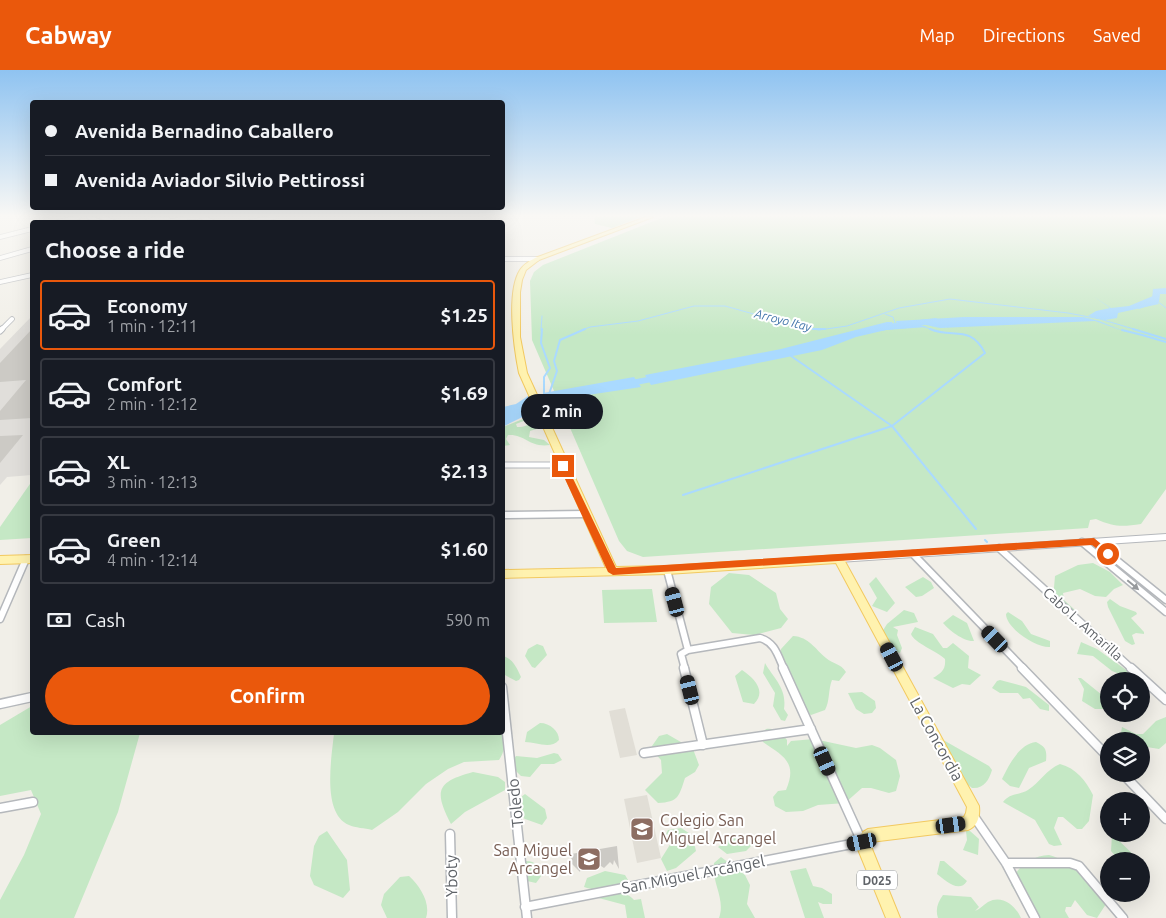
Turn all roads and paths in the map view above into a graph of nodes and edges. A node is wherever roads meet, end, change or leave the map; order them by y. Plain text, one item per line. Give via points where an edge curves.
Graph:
1 (546, 257) edge
2 (505, 260) edge
3 (505, 260) edge
4 (534, 261) junction
5 (30, 275) edge
6 (0, 281) edge
7 (12, 319) dead end
8 (0, 331) edge
9 (505, 465) edge
10 (563, 466) junction
11 (586, 514) junction
12 (505, 515) edge
13 (1166, 537) edge
14 (1082, 542) junction
15 (1094, 542) junction
16 (999, 548) junction
17 (913, 554) junction
18 (30, 559) edge
19 (839, 559) junction
20 (0, 560) edge
21 (667, 570) junction
22 (613, 572) junction
23 (505, 574) edge
24 (1166, 600) edge
25 (1166, 612) edge
26 (0, 619) edge
27 (688, 650) junction
28 (30, 697) edge
29 (1166, 700) edge
30 (0, 704) edge
31 (505, 714) edge
32 (811, 729) junction
33 (703, 745) junction
34 (1100, 749) edge
35 (644, 753) dead end
36 (1131, 782) edge
37 (33, 802) dead end
38 (0, 808) edge
39 (973, 815) junction
40 (1166, 819) edge
41 (450, 834) dead end
42 (862, 842) junction
43 (1006, 863) junction
44 (526, 907) junction
45 (452, 918) edge
46 (527, 918) edge
47 (893, 918) edge
48 (1035, 918) edge
49 (1122, 918) edge

1 - 4 main road
2 - 4 street
3 - 4 street
4 - 10 main road via 521,273 518,281 518,356
5 - 6 street
7 - 8 street
9 - 10 street
10 - 11 main road
11 - 12 street
11 - 22 main road
13 - 15 street
14 - 15 street
14 - 16 street
14 -> 25 street
15 - 24 street
16 - 17 street
16 - 29 street, Cabo L. Amarilla
17 - 19 street
17 - 34 street
18 - 20 main road
18 - 26 street
19 - 21 main road
19 - 39 main road, La Concordia via 974,806
21 - 22 main road
21 - 27 street
22 - 23 main road
27 - 32 street via 760,638 768,640
27 - 33 street via 681,654
28 - 30 street
31 - 44 street, Toledo
32 - 33 street
32 - 42 street
33 - 35 street
36 - 40 street
37 - 38 street
39 - 42 main road, San Miguel Arcángel via 968,823 868,836
39 - 43 street, La Concordia
41 - 45 street, Yboty
42 - 44 street, San Miguel Arcángel
42 - 47 main road, D025
43 - 48 street, La Concordia
43 - 49 street via 1070,863 1085,872
44 - 46 street, Toledo

